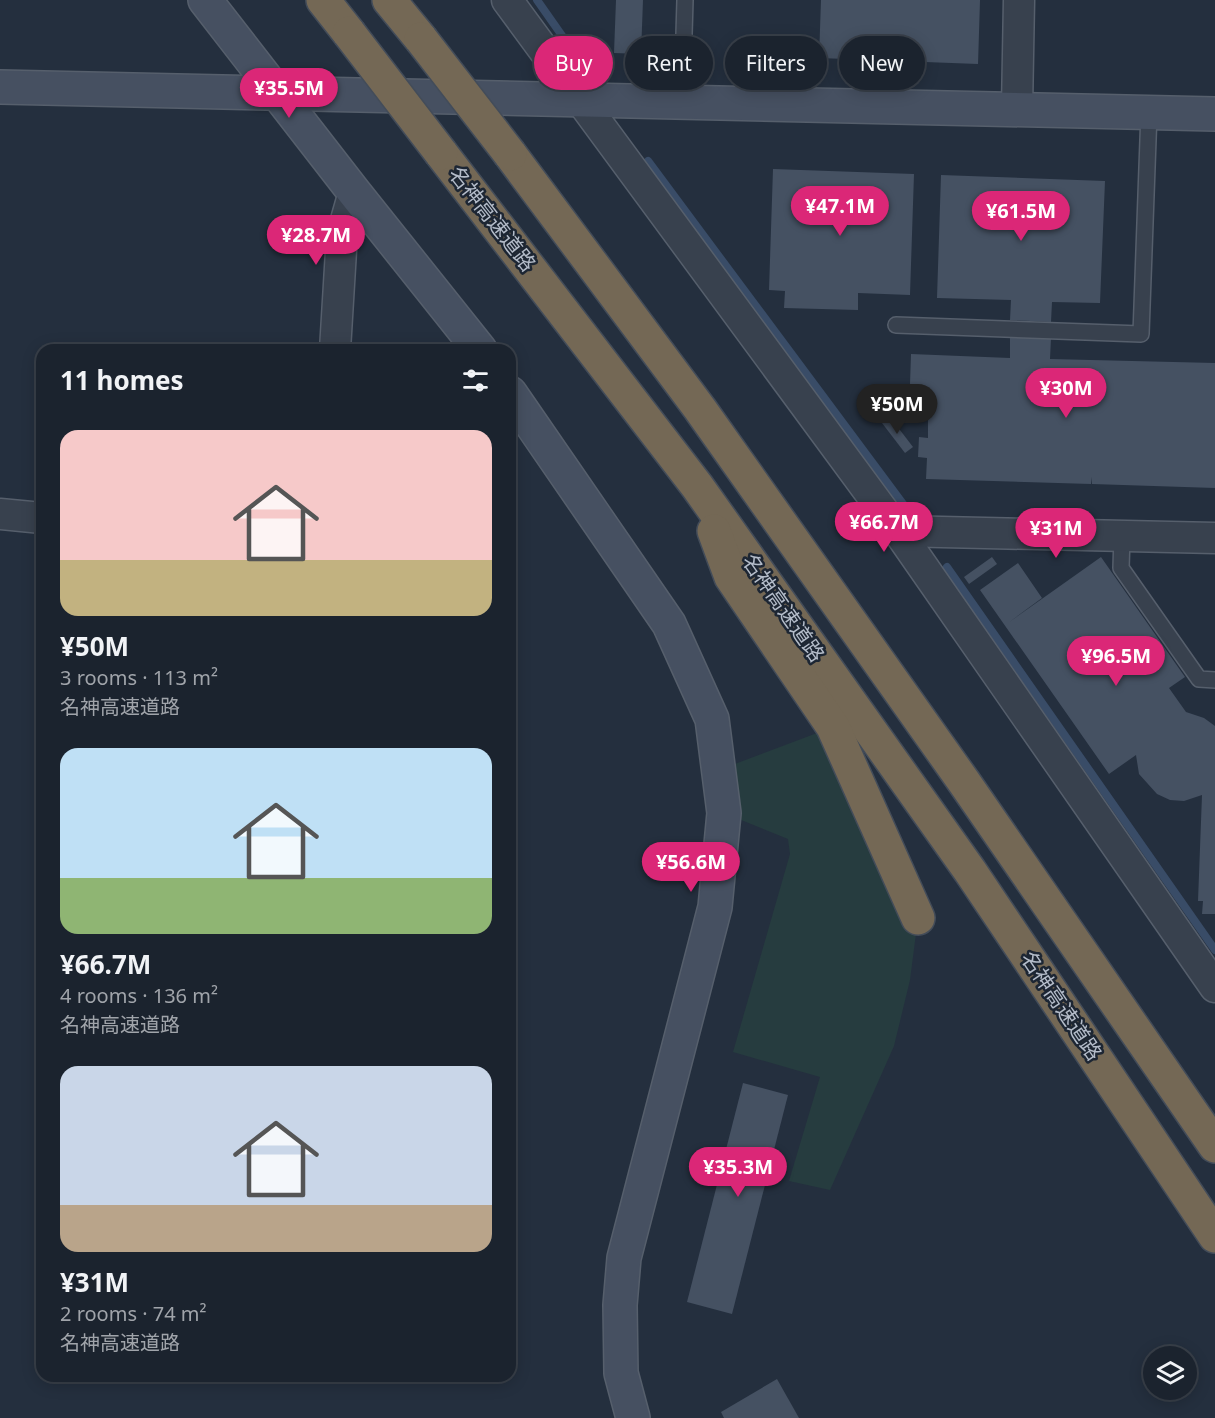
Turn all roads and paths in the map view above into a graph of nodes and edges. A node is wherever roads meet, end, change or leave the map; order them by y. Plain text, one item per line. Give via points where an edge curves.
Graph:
1 (205, 0) edge
2 (323, 0) edge
3 (388, 0) edge
4 (507, 0) edge
5 (685, 0) edge
6 (1019, 0) edge
7 (0, 87) edge
8 (279, 93) junction
9 (579, 99) junction
10 (682, 102) junction
11 (1017, 109) junction
12 (1149, 112) junction
13 (1215, 114) edge
14 (354, 192) junction
15 (896, 325) dead end
16 (334, 344) edge
17 (475, 344) edge
18 (516, 402) edge
19 (697, 486) junction
20 (0, 514) edge
21 (36, 517) edge
22 (898, 531) junction
23 (1122, 536) junction
24 (1215, 538) edge
25 (1215, 680) edge
26 (918, 918) dead end
27 (1213, 980) edge
28 (1215, 1146) edge
29 (1215, 1236) edge
30 (633, 1418) edge

1 - 8 street
2 - 19 highway, 名神高速道路, bridge
3 - 28 highway, bridge via 510,154 700,409
4 - 9 street
5 - 10 lane
6 - 11 street
7 - 8 street
8 - 9 street
8 - 14 street
9 - 10 street
9 - 22 street
10 - 11 street
11 - 12 street
12 - 13 street
12 - 15 lane via 1141,334
14 - 16 street via 342,234
14 - 17 street
18 - 30 street via 669,624 712,719 724,813 715,907 624,1258 621,1373
19 - 26 highway via 731,577 833,727
19 - 29 highway, 名神高速道路 via 970,871
20 - 21 street
22 - 23 street
22 - 27 street
23 - 24 street
23 - 25 lane via 1121,568 1199,679

